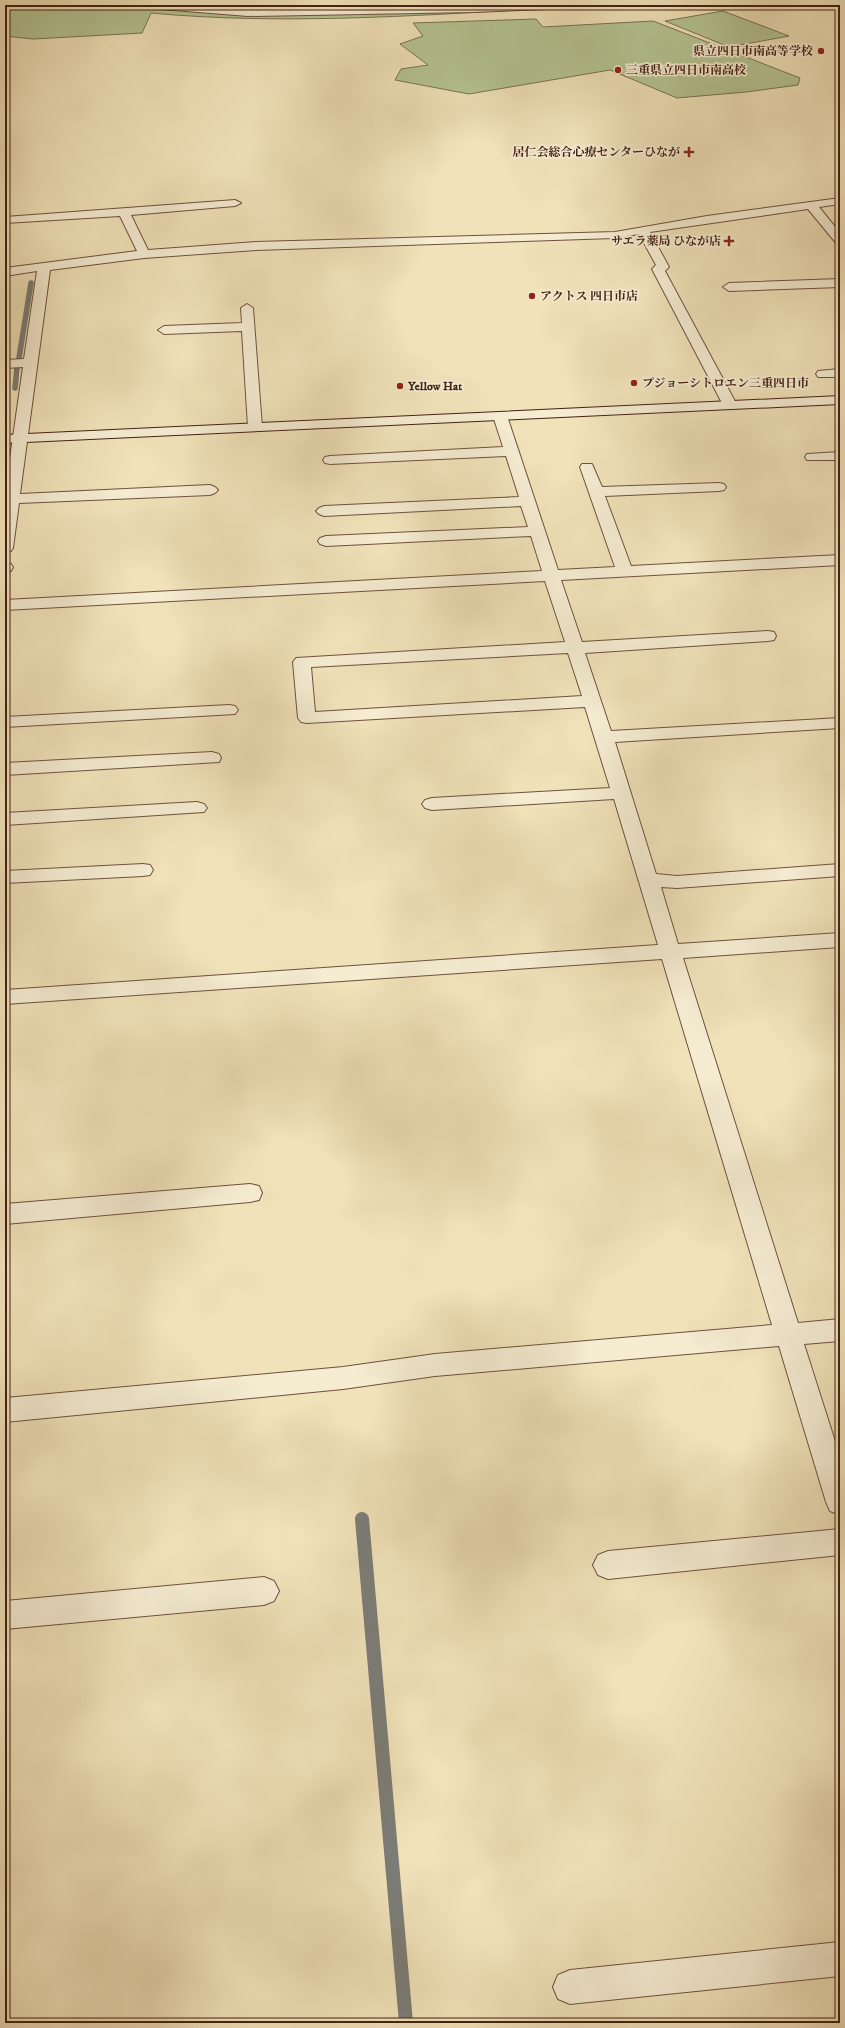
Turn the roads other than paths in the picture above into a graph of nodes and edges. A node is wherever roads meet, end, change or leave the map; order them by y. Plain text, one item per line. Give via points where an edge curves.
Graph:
1 (148, 5) edge
2 (574, 5) edge
3 (840, 201) edge
4 (236, 203) dead end
5 (811, 205) junction
6 (124, 212) junction
7 (5, 220) edge
8 (643, 230) junction
9 (840, 241) edge
10 (144, 254) junction
11 (44, 266) junction
12 (5, 272) edge
13 (840, 283) edge
14 (729, 287) dead end
15 (247, 308) dead end
16 (249, 327) junction
17 (164, 330) dead end
18 (29, 363) junction
19 (5, 364) edge
20 (840, 373) edge
21 (823, 374) dead end
22 (840, 400) edge
23 (730, 406) junction
24 (500, 416) junction
25 (255, 427) junction
26 (21, 438) junction
27 (5, 439) edge
28 (511, 451) junction
29 (840, 456) edge
30 (812, 457) dead end
31 (330, 460) dead end
32 (587, 466) dead end
33 (718, 487) dead end
34 (210, 490) dead end
35 (595, 490) junction
36 (10, 494) edge
37 (527, 501) junction
38 (324, 511) dead end
39 (6, 525) edge
40 (537, 531) junction
41 (326, 541) dead end
42 (5, 548) edge
43 (840, 560) edge
44 (625, 572) junction
45 (552, 576) junction
46 (5, 605) edge
47 (768, 636) dead end
48 (575, 648) junction
49 (593, 701) junction
50 (229, 710) dead end
51 (5, 722) edge
52 (840, 723) edge
53 (604, 737) junction
54 (212, 758) dead end
55 (5, 769) edge
56 (622, 793) junction
57 (432, 804) dead end
58 (197, 808) dead end
59 (5, 819) edge
60 (143, 870) dead end
61 (840, 870) edge
62 (5, 877) edge
63 (648, 880) junction
64 (840, 940) edge
65 (671, 952) junction
66 (5, 997) edge
67 (250, 1193) dead end
68 (5, 1214) edge
69 (840, 1330) edge
70 (790, 1334) junction
71 (5, 1410) edge
72 (840, 1502) edge
73 (840, 1542) edge
74 (608, 1565) dead end
75 (264, 1591) dead end
76 (5, 1615) edge
77 (840, 1959) edge
78 (570, 1987) dead end

1 - 2 street via 248,13
3 - 5 street
4 - 6 street
5 - 8 street
5 - 9 street
6 - 7 street
6 - 10 street
8 - 10 street via 586,237 291,244
8 - 23 street via 663,267 658,269
10 - 11 street
11 - 12 street
11 - 18 street
13 - 14 street
15 - 16 street
16 - 17 street
16 - 25 street
18 - 19 street
18 - 26 street
20 - 21 street
22 - 23 street
23 - 24 street
24 - 25 street
24 - 28 street
25 - 26 street
26 - 27 street
26 - 36 street
28 - 31 street
28 - 37 street
29 - 30 street
32 - 35 street
33 - 35 street via 617,492
34 - 36 street
35 - 44 street
36 - 39 street
37 - 38 street
37 - 40 street
39 - 42 street
40 - 41 street
40 - 45 street
43 - 44 street
44 - 45 street
45 - 46 street
45 - 48 street
47 - 48 street
48 - 49 street
48 - 49 street via 302,662 307,718
49 - 53 street
50 - 51 street
52 - 53 street
53 - 56 street
54 - 55 street
56 - 57 street
56 - 63 street
58 - 59 street
60 - 62 street
61 - 63 street via 677,882
63 - 65 street
64 - 65 street
65 - 66 street
65 - 70 street
67 - 68 street
69 - 70 street
70 - 71 street via 435,1365 344,1378
70 - 72 street
73 - 74 street
75 - 76 street
77 - 78 street

